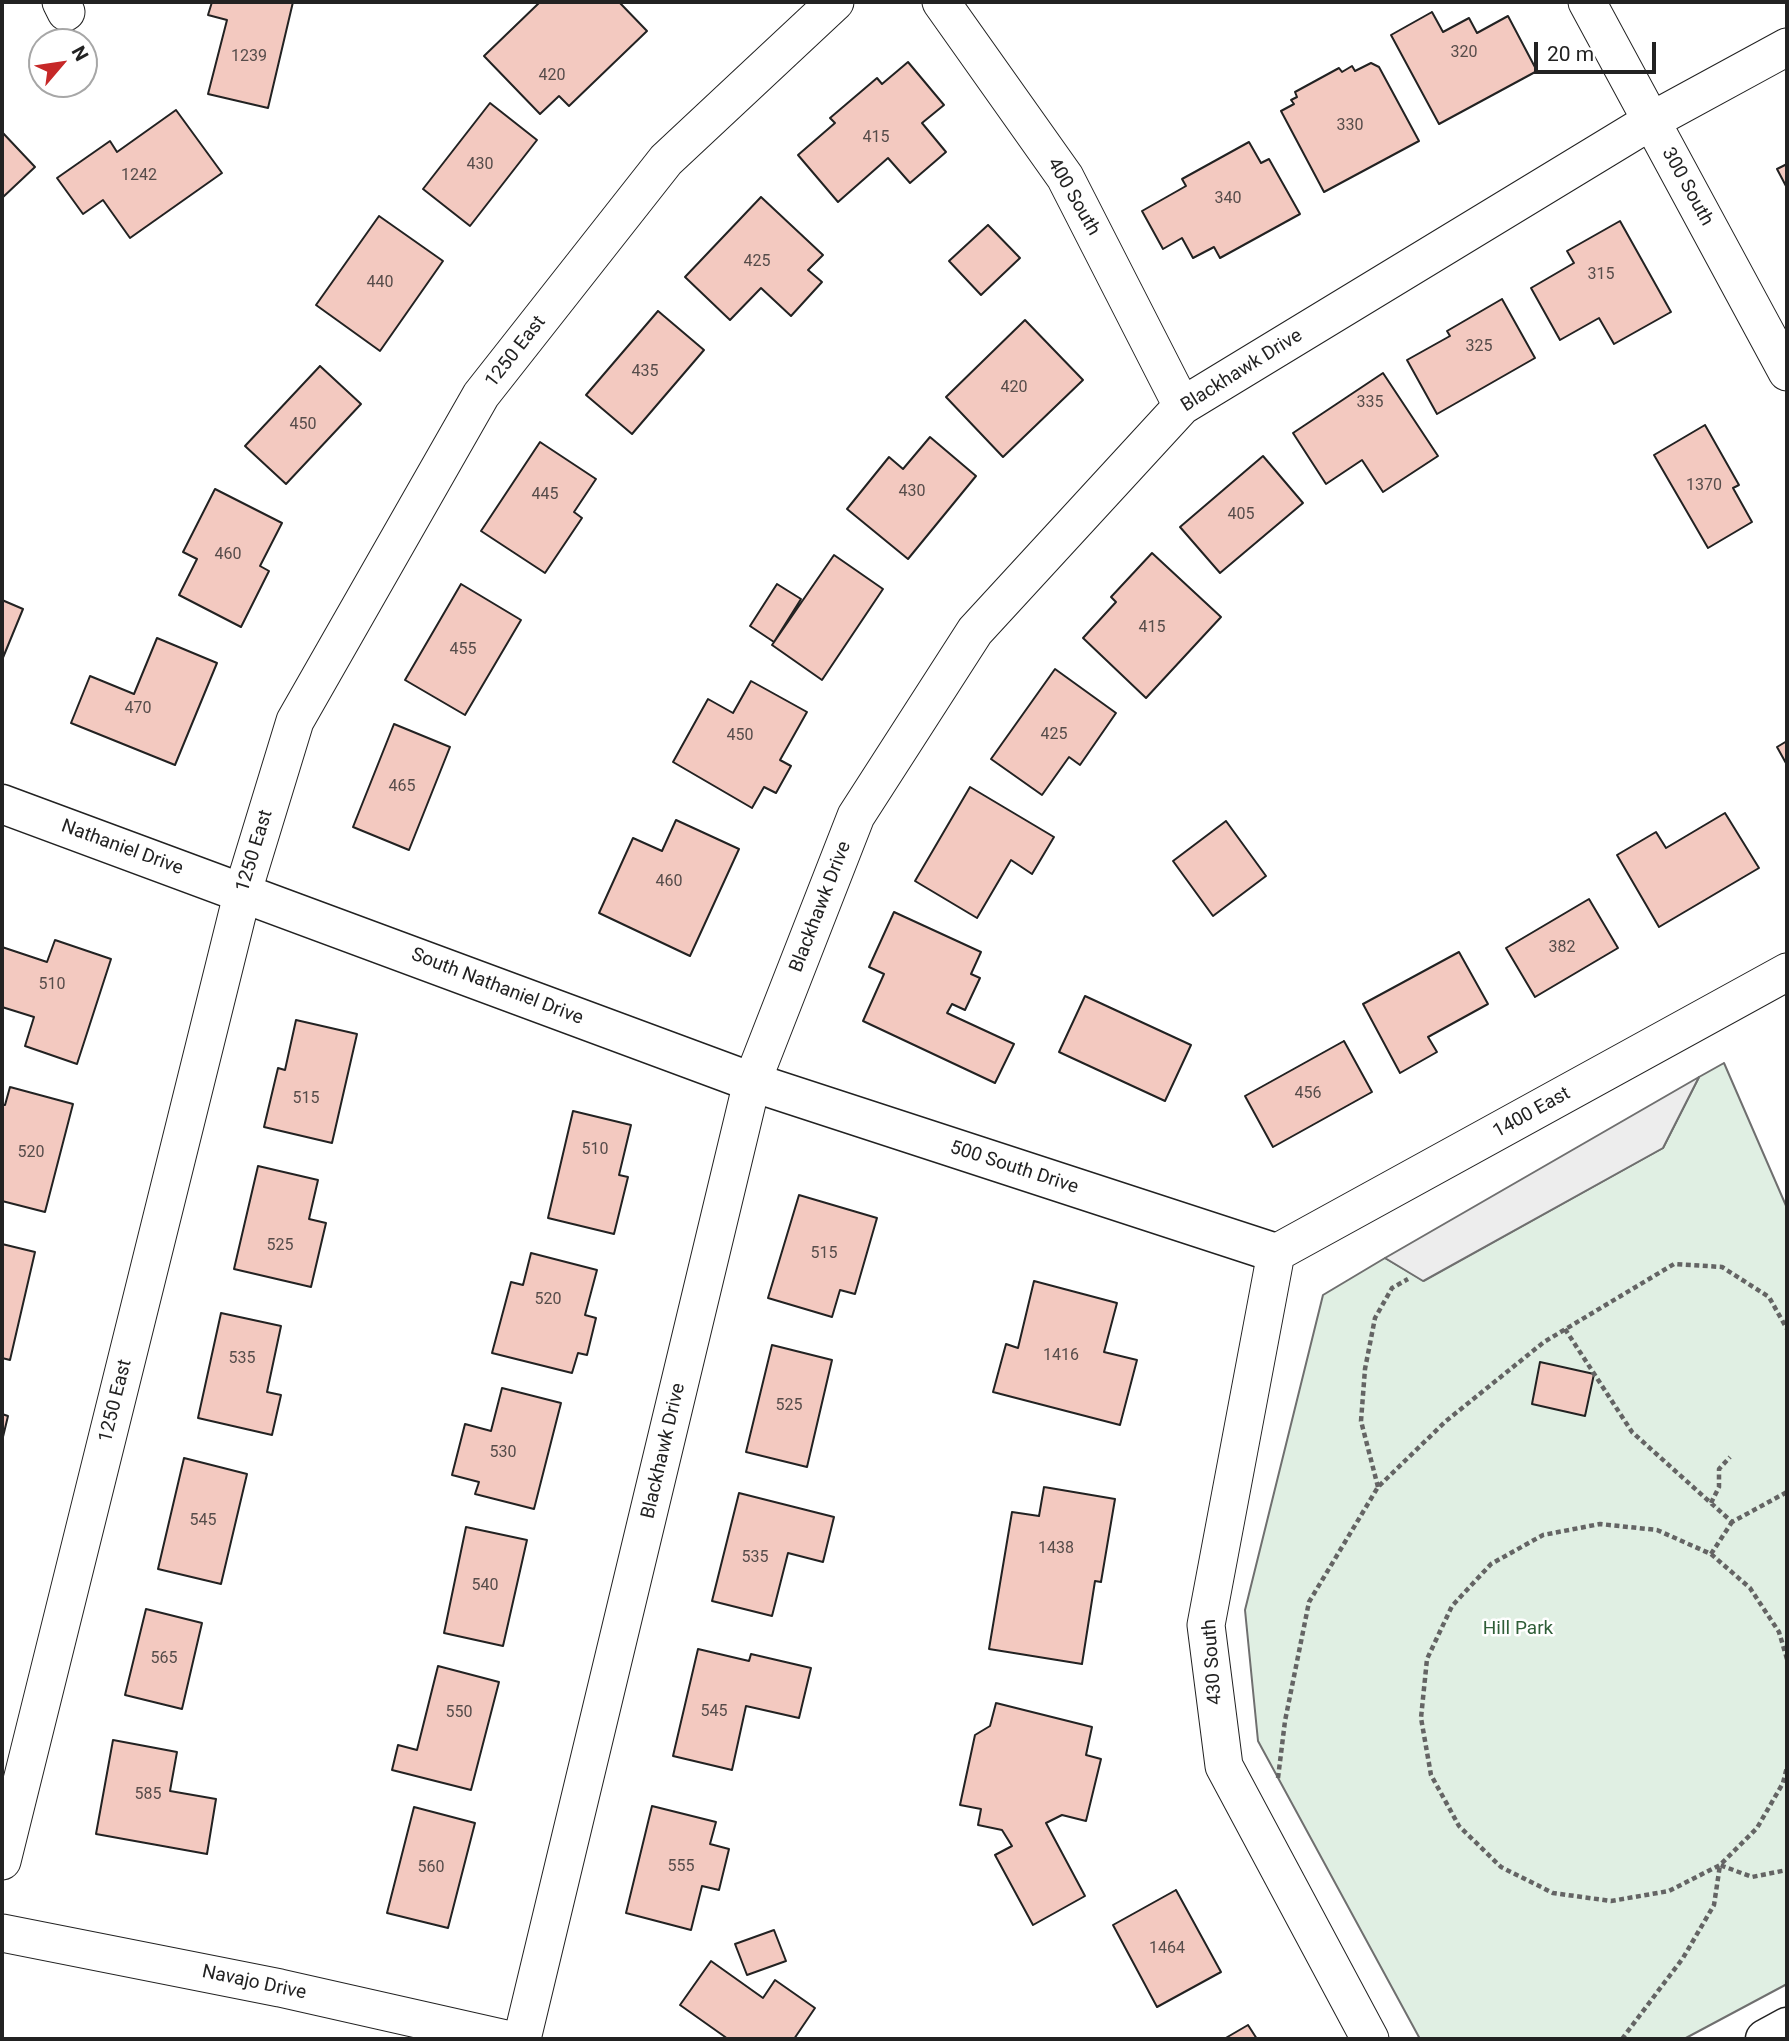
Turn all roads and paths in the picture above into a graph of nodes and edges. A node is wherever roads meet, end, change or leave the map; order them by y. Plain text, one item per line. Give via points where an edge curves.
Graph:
1 (835, 2) edge
2 (941, 2) edge
3 (1587, 2) edge
4 (1787, 47) edge
5 (1651, 121) junction
6 (1787, 372) edge
7 (1182, 406) junction
8 (2, 804) edge
9 (243, 891) junction
10 (1787, 972) edge
11 (752, 1082) junction
12 (1276, 1253) junction
13 (1408, 1279) dead end
14 (1565, 1329) junction
15 (1787, 1329) edge
16 (1730, 1458) dead end
17 (1378, 1487) junction
18 (1787, 1492) edge
19 (1711, 1503) junction
20 (1732, 1522) junction
21 (1711, 1554) junction
22 (1787, 1659) edge
23 (1787, 1767) edge
24 (1279, 1778) dead end
25 (2, 1861) edge
26 (1720, 1864) junction
27 (1787, 1870) edge
28 (2, 1933) edge
29 (1787, 2027) edge
30 (506, 2039) edge
31 (522, 2039) edge
32 (1370, 2039) edge
33 (1622, 2039) edge
34 (1765, 2039) edge

1 - 9 street, 1250 East via 666,160 481,395 295,721
2 - 7 street, 400 South via 1065,177
3 - 5 street, 300 South
4 - 5 street, Blackhawk Drive
5 - 6 street, 300 South
5 - 7 street, Blackhawk Drive
7 - 11 street, Blackhawk Drive via 975,631 856,816
8 - 9 street, Nathaniel Drive
9 - 11 street, South Nathaniel Drive
9 - 25 street, 1250 East
10 - 12 street, 1400 East
11 - 12 street, 500 South Drive
11 - 31 street, Blackhawk Drive
12 - 32 street, 430 South via 1206,1625 1224,1766
13 - 17 path via 1392,1288 1375,1318 1365,1370 1362,1421
14 - 15 path via 1674,1264 1722,1267 1769,1297
14 - 17 path via 1446,1421
14 - 19 path via 1632,1432
16 - 19 path via 1719,1469 1719,1487
17 - 24 path via 1309,1602 1285,1721
18 - 20 path
19 - 20 path
20 - 21 path
21 - 22 path via 1750,1588 1779,1632
21 - 26 path via 1657,1530 1600,1524 1543,1535 1491,1564 1452,1606 1427,1659 1420,1717 1431,1775 1459,1826 1501,1867 1553,1893 1611,1901 1669,1891
23 - 26 path via 1757,1829
26 - 27 path via 1752,1877
26 - 33 path via 1714,1905 1683,1958
28 - 30 street, Navajo Drive
29 - 34 street

